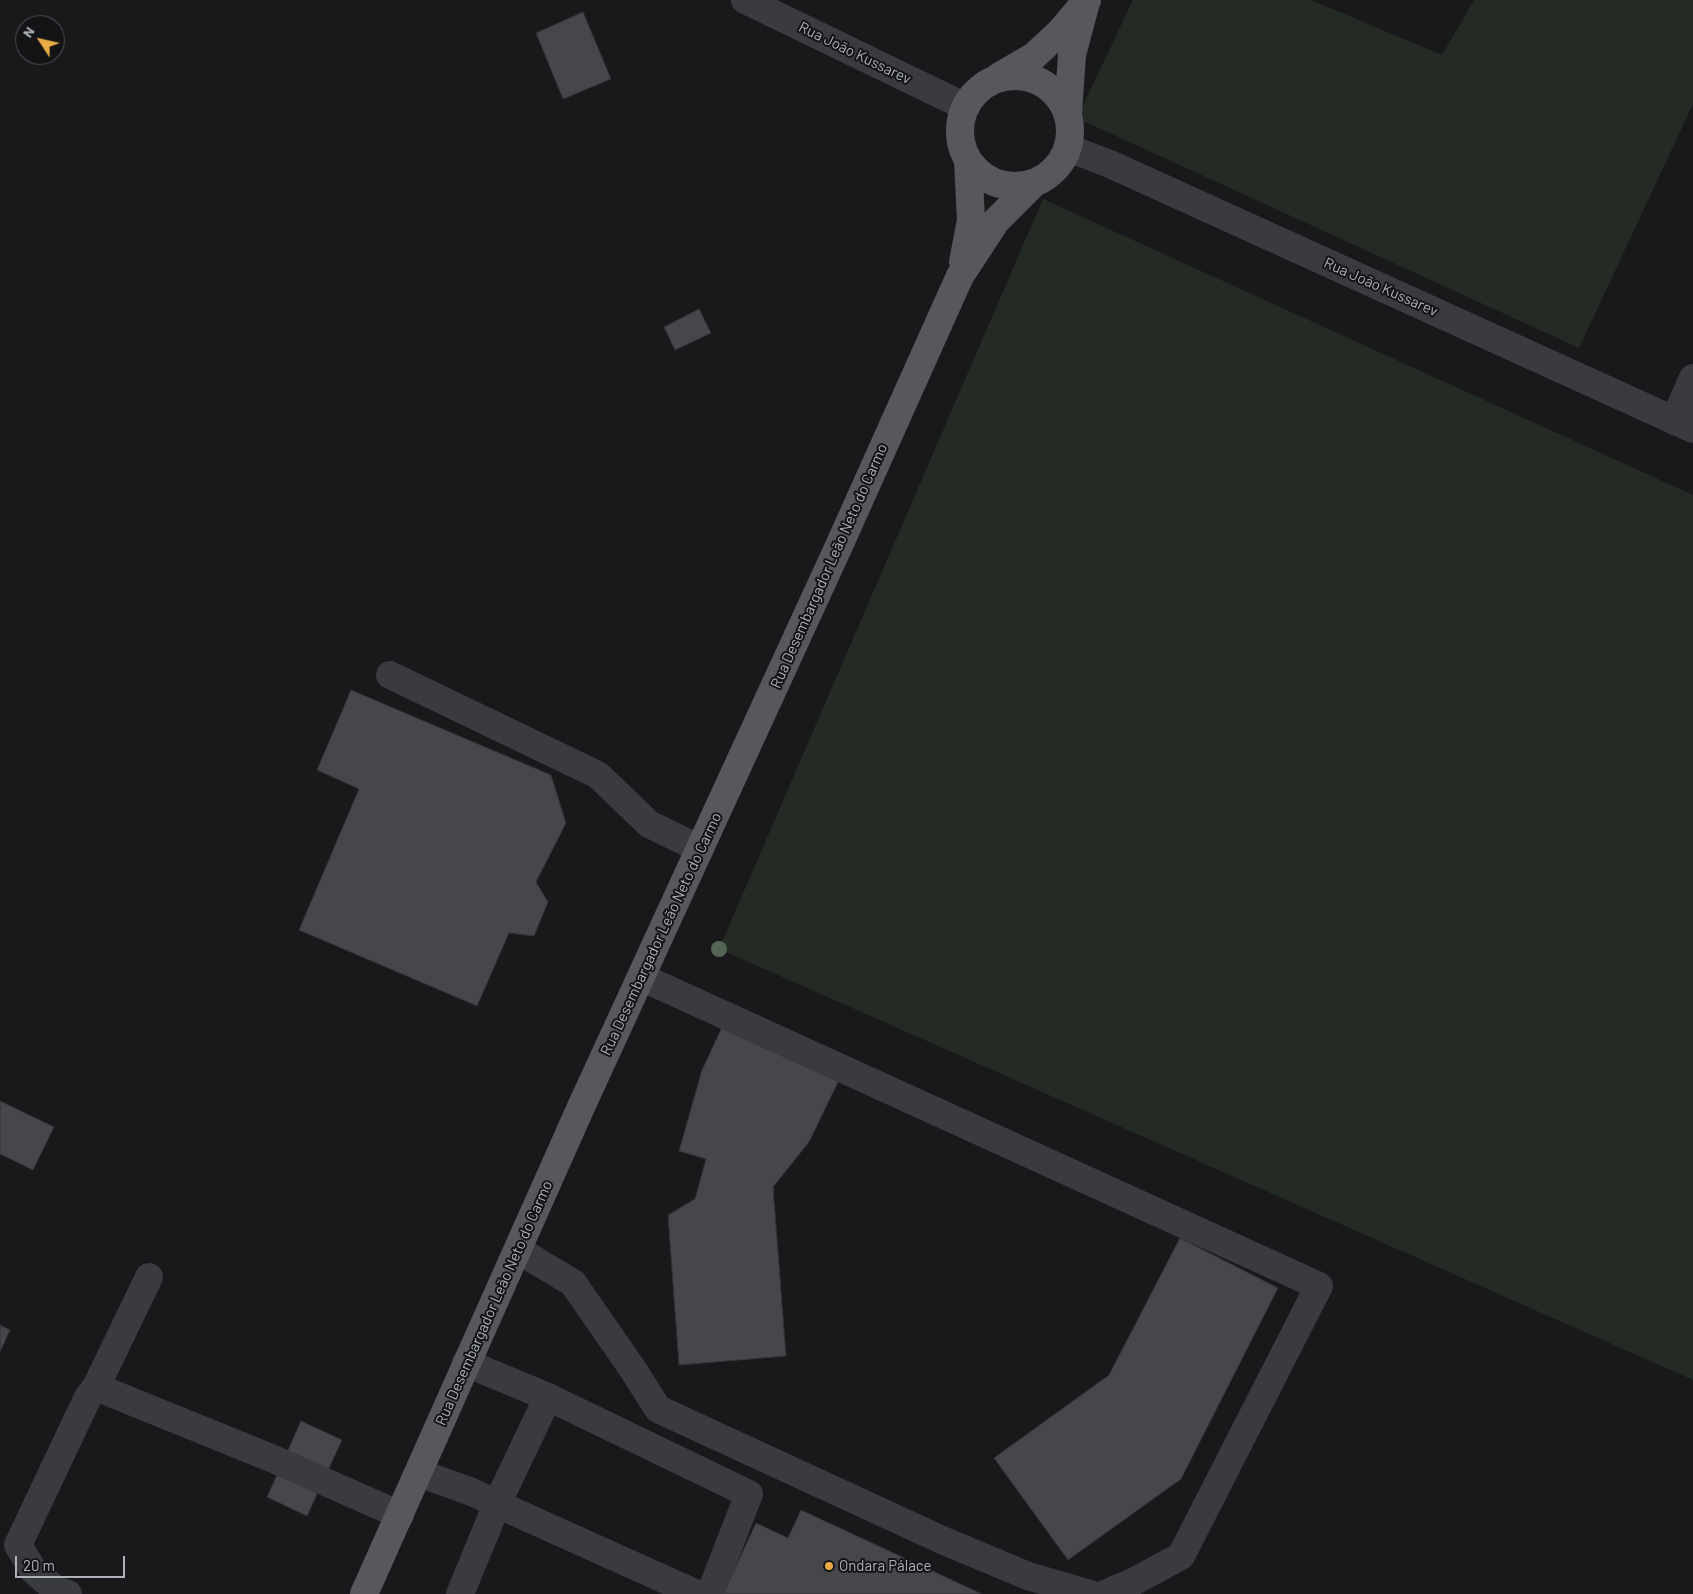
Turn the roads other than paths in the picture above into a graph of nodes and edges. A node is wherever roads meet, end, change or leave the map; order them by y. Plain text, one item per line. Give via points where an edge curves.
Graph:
1 (746, 0) edge
2 (1087, 0) edge
3 (992, 81) junction
4 (966, 107) junction
5 (1068, 114) junction
6 (1068, 148) junction
7 (968, 161) junction
8 (1033, 184) junction
9 (960, 276) junction
10 (1693, 378) edge
11 (1684, 425) edge
12 (390, 675) dead end
13 (700, 848) junction
14 (641, 978) junction
15 (518, 1250) junction
16 (149, 1277) dead end
17 (466, 1363) junction
18 (96, 1387) junction
19 (548, 1397) junction
20 (419, 1473) junction
21 (497, 1504) junction
22 (400, 1514) junction
23 (68, 1594) edge
24 (364, 1594) edge
25 (460, 1594) edge
26 (697, 1594) edge
27 (710, 1594) edge
28 (1090, 1594) edge
29 (1105, 1594) edge

1 - 4 street, Rua João Kussarev
2 - 3 main road via 1034,56
2 - 5 main road via 1072,55
3 - 4 main road via 977,91
3 - 5 main road via 1019,76 1046,84 1060,98
4 - 7 main road via 960,125 961,143
5 - 6 main road via 1071,131
6 - 8 main road via 1048,176
6 - 11 street, Rua João Kussarev via 1110,164
7 - 8 main road via 980,175 996,184 1015,187
7 - 9 main road, Rua Desembargador Leão Neto do Carmo via 971,220
8 - 9 main road, Rua Desembargador Leão Neto do Carmo via 996,221
9 - 13 main road, Rua Desembargador Leão Neto do Carmo
10 - 11 street
12 - 13 street via 598,775 649,824
13 - 14 main road, Rua Desembargador Leão Neto do Carmo
14 - 15 main road, Rua Desembargador Leão Neto do Carmo
14 - 29 street via 1319,1286 1180,1556
15 - 17 main road, Rua Desembargador Leão Neto do Carmo
15 - 28 street via 573,1283 658,1409 942,1540 1028,1576
16 - 18 street
17 - 19 street
17 - 20 main road, Rua Desembargador Leão Neto do Carmo
18 - 22 street
18 - 23 street via 88,1397 18,1545 33,1570 56,1590
19 - 21 street
19 - 27 street via 749,1494
20 - 21 street
20 - 22 main road, Rua Desembargador Leão Neto do Carmo
21 - 25 street
21 - 26 street
22 - 24 main road, Rua Desembargador Leão Neto do Carmo

